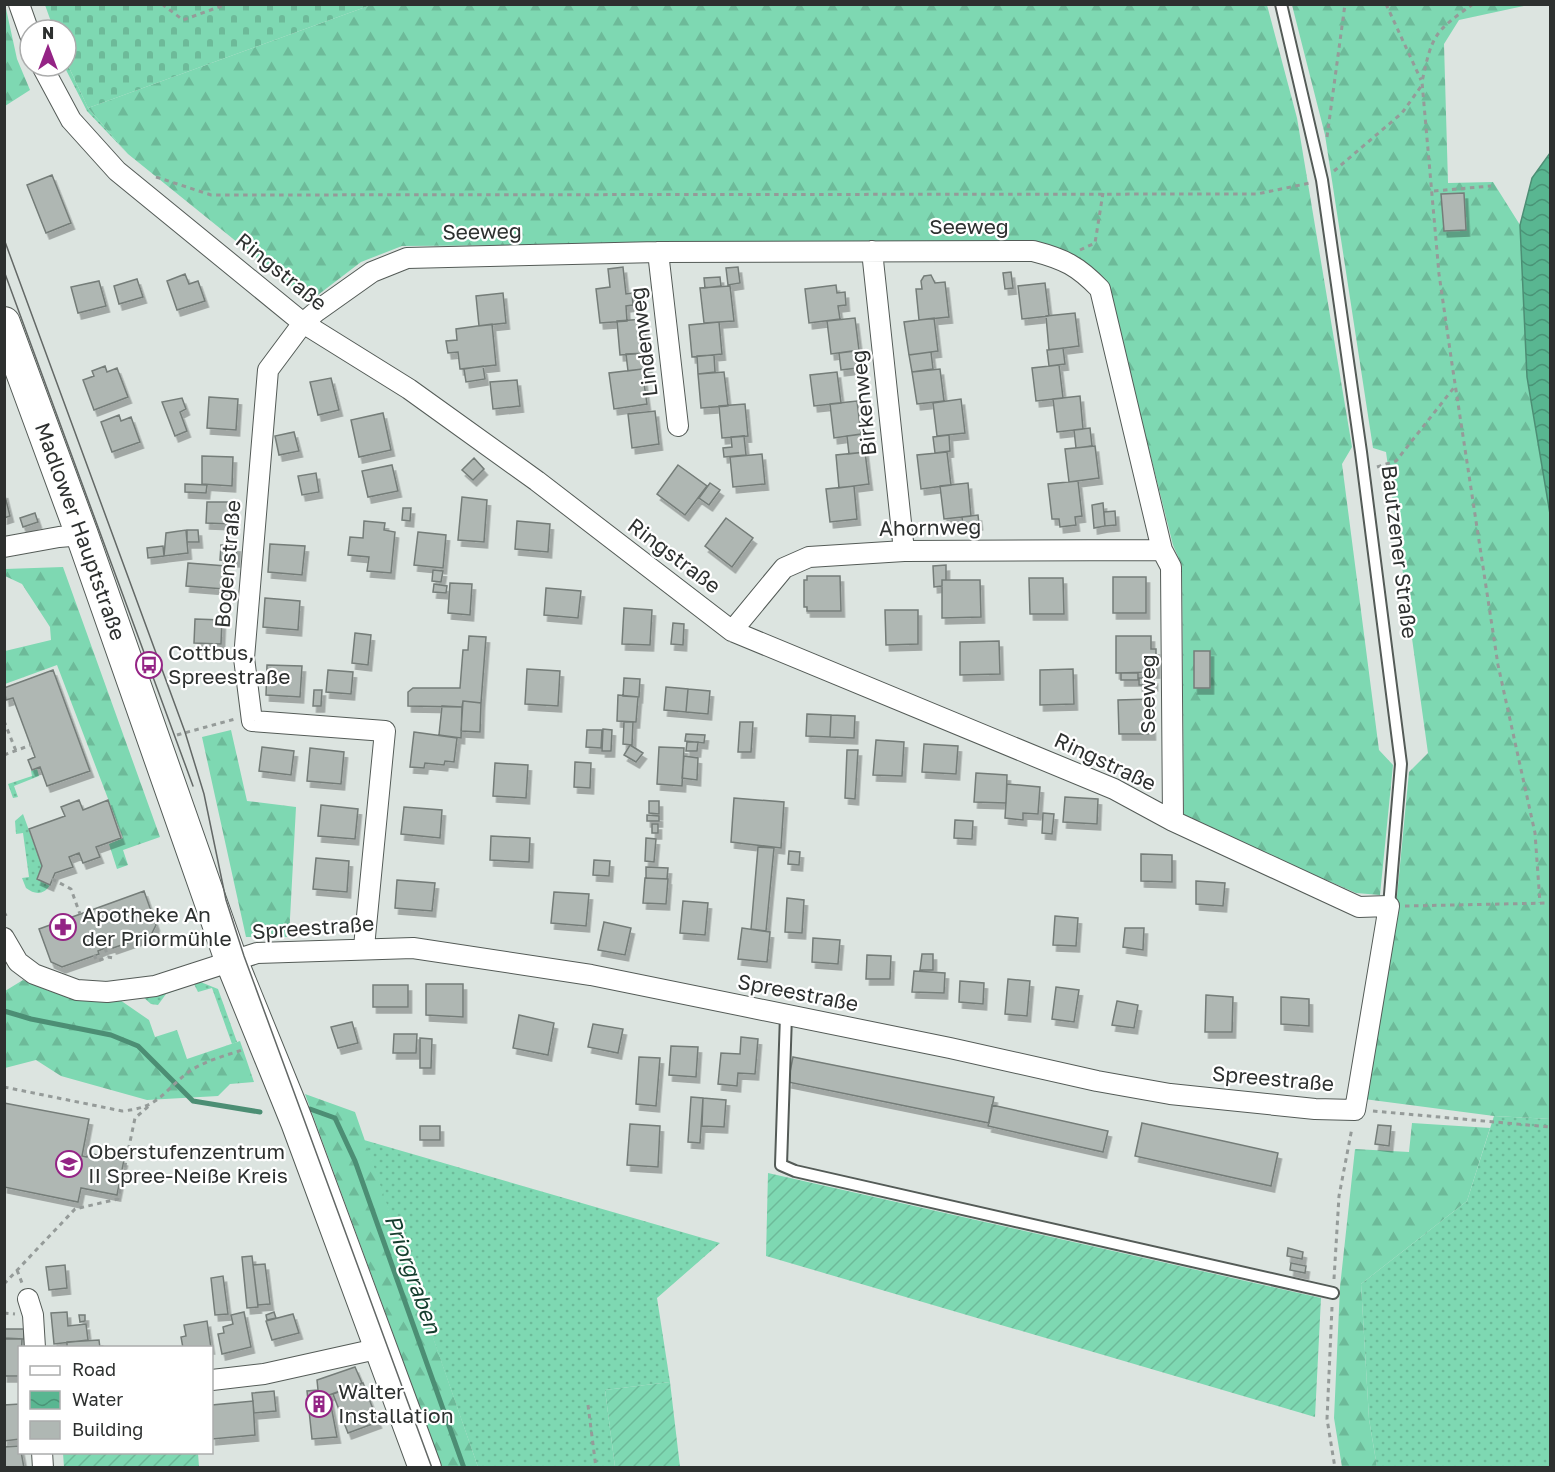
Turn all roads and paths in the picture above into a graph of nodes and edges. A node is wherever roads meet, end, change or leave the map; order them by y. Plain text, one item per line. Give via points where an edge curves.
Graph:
1 (162, 4) edge
2 (227, 4) edge
3 (1281, 4) edge
4 (1345, 4) edge
5 (1386, 4) edge
6 (1473, 4) edge
7 (48, 78) edge
8 (1422, 83) junction
9 (1326, 145) dead end
10 (156, 177) dead end
11 (1322, 180) junction
12 (1491, 186) dead end
13 (1434, 191) junction
14 (1103, 193) junction
15 (872, 251) junction
16 (658, 252) junction
17 (1062, 259) junction
18 (4, 323) edge
19 (303, 323) junction
20 (1456, 385) junction
21 (678, 426) dead end
22 (1364, 471) junction
23 (82, 535) junction
24 (4, 547) edge
25 (1162, 550) junction
26 (904, 551) junction
27 (732, 631) junction
28 (251, 715) junction
29 (4, 721) edge
30 (189, 723) dead end
31 (191, 730) junction
32 (155, 743) junction
33 (31, 745) dead end
34 (15, 751) junction
35 (4, 755) edge
36 (1173, 821) junction
37 (52, 879) dead end
38 (1540, 903) junction
39 (1551, 903) edge
40 (1389, 906) junction
41 (4, 912) edge
42 (80, 914) dead end
43 (8, 933) edge
44 (364, 947) junction
45 (105, 948) dead end
46 (94, 955) dead end
47 (108, 957) junction
48 (114, 958) dead end
49 (231, 960) junction
50 (786, 1015) junction
51 (247, 1048) dead end
52 (4, 1087) edge
53 (152, 1103) junction
54 (1355, 1110) junction
55 (1551, 1127) edge
56 (4, 1284) edge
57 (1333, 1293) dead end
58 (28, 1299) dead end
59 (35, 1346) edge
60 (381, 1348) junction
61 (213, 1380) edge
62 (588, 1405) dead end
63 (425, 1467) edge
64 (596, 1467) edge

1 - 2 path via 183,20
3 - 11 lane, Bautzener Straße
4 - 9 path
5 - 8 path
6 - 8 path via 1439,29 1428,51
7 - 19 street, Ringstraße via 71,120 117,171
8 - 11 path via 1402,113
8 - 13 path
10 - 14 path via 211,195
11 - 14 path via 1257,194
11 - 22 lane, Bautzener Straße
12 - 13 path
13 - 20 path via 1439,274
14 - 17 path via 1095,243
15 - 16 street, Seeweg
15 - 17 street, Seeweg via 1033,251
15 - 26 street, Birkenweg
16 - 19 street, Seeweg via 407,258 372,272
16 - 21 street, Lindenweg
17 - 25 street, Seeweg via 1083,271 1100,289
18 - 23 main road, Madlower Hauptstraße
19 - 27 street, Ringstraße via 409,389
19 - 28 street, Bogenstraße via 268,370 244,658
20 - 22 path via 1396,461
20 - 38 path via 1498,665 1535,833
22 - 40 lane, Bautzener Straße via 1401,764
23 - 24 street
23 - 32 main road, Madlower Hauptstraße
25 - 26 street, Ahornweg
25 - 36 street, Seeweg via 1172,567
26 - 27 street, Ahornweg via 809,557 784,568
27 - 36 street, Ringstraße via 1114,789
28 - 31 path
28 - 44 street via 252,721 385,731
29 - 34 path
30 - 31 path
31 - 32 path
32 - 49 main road, Madlower Hauptstraße
33 - 34 path
34 - 35 path
36 - 40 street, Ringstraße via 1359,907
37 - 42 path via 71,889
38 - 39 path
38 - 40 path
40 - 54 street, Bautzener Straße
41 - 43 path
43 - 49 street, Spreestraße via 18,962 53,984 77,990 107,992 155,986
44 - 49 street, Spreestraße via 257,953
44 - 50 street, Spreestraße via 413,948 564,971
45 - 47 path
46 - 47 path via 97,961
47 - 48 path
49 - 60 main road, Madlower Hauptstraße via 297,1122
50 - 54 street, Spreestraße via 1170,1094
50 - 57 lane via 781,1166
51 - 53 path via 186,1074
52 - 53 path via 122,1111
53 - 56 path via 135,1118 118,1199 75,1209
54 - 55 path
58 - 59 street
60 - 61 street via 264,1374
60 - 63 main road, Madlower Hauptstraße
62 - 64 path

